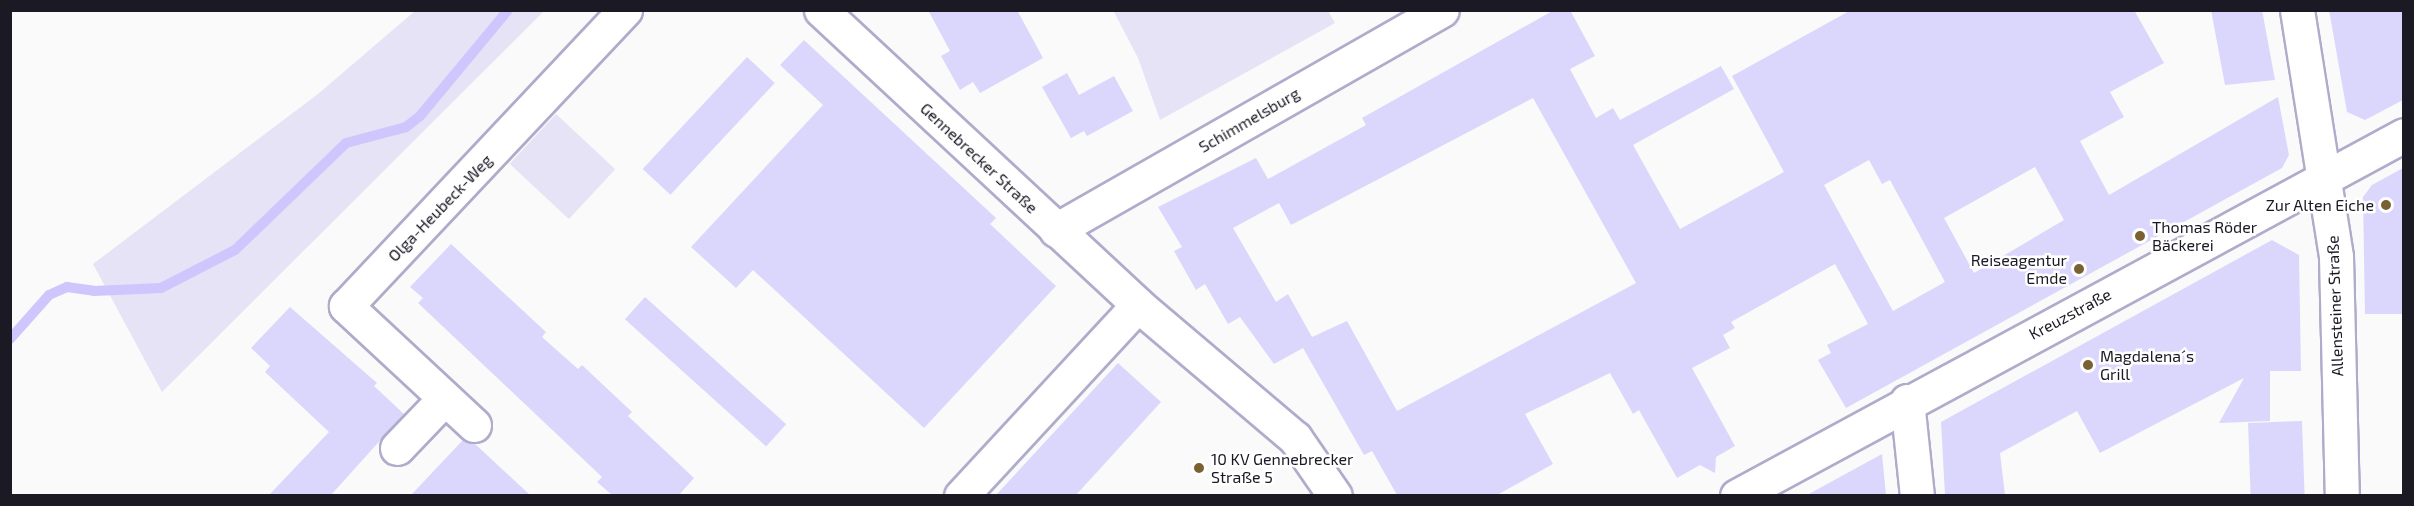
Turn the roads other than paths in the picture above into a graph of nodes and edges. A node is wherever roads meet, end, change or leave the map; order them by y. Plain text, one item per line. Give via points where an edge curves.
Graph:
1 (625, 10) edge
2 (821, 10) edge
3 (1442, 10) edge
4 (2296, 10) edge
5 (2403, 135) edge
6 (2325, 178) junction
7 (1056, 230) junction
8 (1138, 305) junction
9 (444, 399) junction
10 (1907, 401) junction
11 (474, 425) dead end
12 (396, 448) dead end
13 (961, 495) edge
14 (1335, 495) edge
15 (1737, 495) edge
16 (1917, 495) edge
17 (2342, 495) edge

1 - 9 street, Olga-Heubeck-Weg via 346,306
2 - 7 street, Gennebrecker Straße
3 - 7 street, Schimmelsburg
4 - 6 street, Allensteiner Straße
5 - 6 street, Kreuzstraße
6 - 10 street, Kreuzstraße
6 - 17 street, Allensteiner Straße via 2336,257
7 - 8 street, Gennebrecker Straße
8 - 13 street
8 - 14 street, Gennebrecker Straße via 1294,438
9 - 11 street, Olga-Heubeck-Weg
9 - 12 street
10 - 15 street, Kreuzstraße
10 - 16 street

